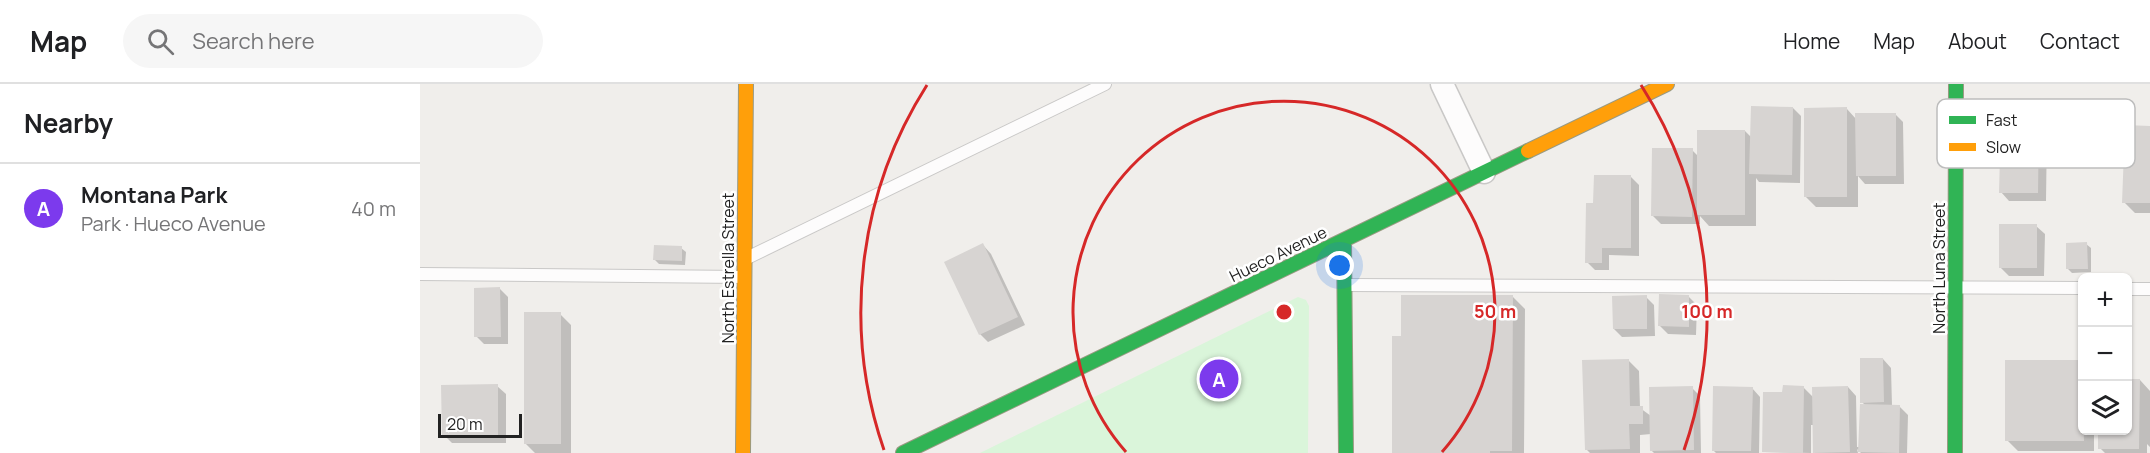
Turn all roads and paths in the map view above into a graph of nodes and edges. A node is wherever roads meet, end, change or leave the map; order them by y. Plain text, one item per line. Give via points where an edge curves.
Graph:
1 (746, 84) edge
2 (1105, 84) edge
3 (1442, 84) edge
4 (1667, 84) edge
5 (1956, 84) edge
6 (1956, 99) edge
7 (1956, 168) edge
8 (1484, 172) junction
9 (1344, 241) junction
10 (744, 260) junction
11 (420, 274) edge
12 (744, 277) junction
13 (1344, 285) junction
14 (1955, 287) junction
15 (2078, 288) edge
16 (2132, 289) edge
17 (2150, 289) edge
18 (743, 453) edge
19 (903, 453) edge
20 (1346, 453) edge
21 (1955, 453) edge

1 - 10 street, North Estrella Street
2 - 10 lane
3 - 8 street
4 - 8 street, Hueco Avenue
5 - 6 street, North Luna Street
7 - 14 street, North Luna Street
8 - 9 street, Hueco Avenue
9 - 13 street
9 - 19 street, Hueco Avenue
10 - 12 street, North Estrella Street
11 - 12 lane
12 - 18 street, North Estrella Street
13 - 14 lane
13 - 20 street
14 - 15 lane
14 - 21 street, North Luna Street
16 - 17 lane

